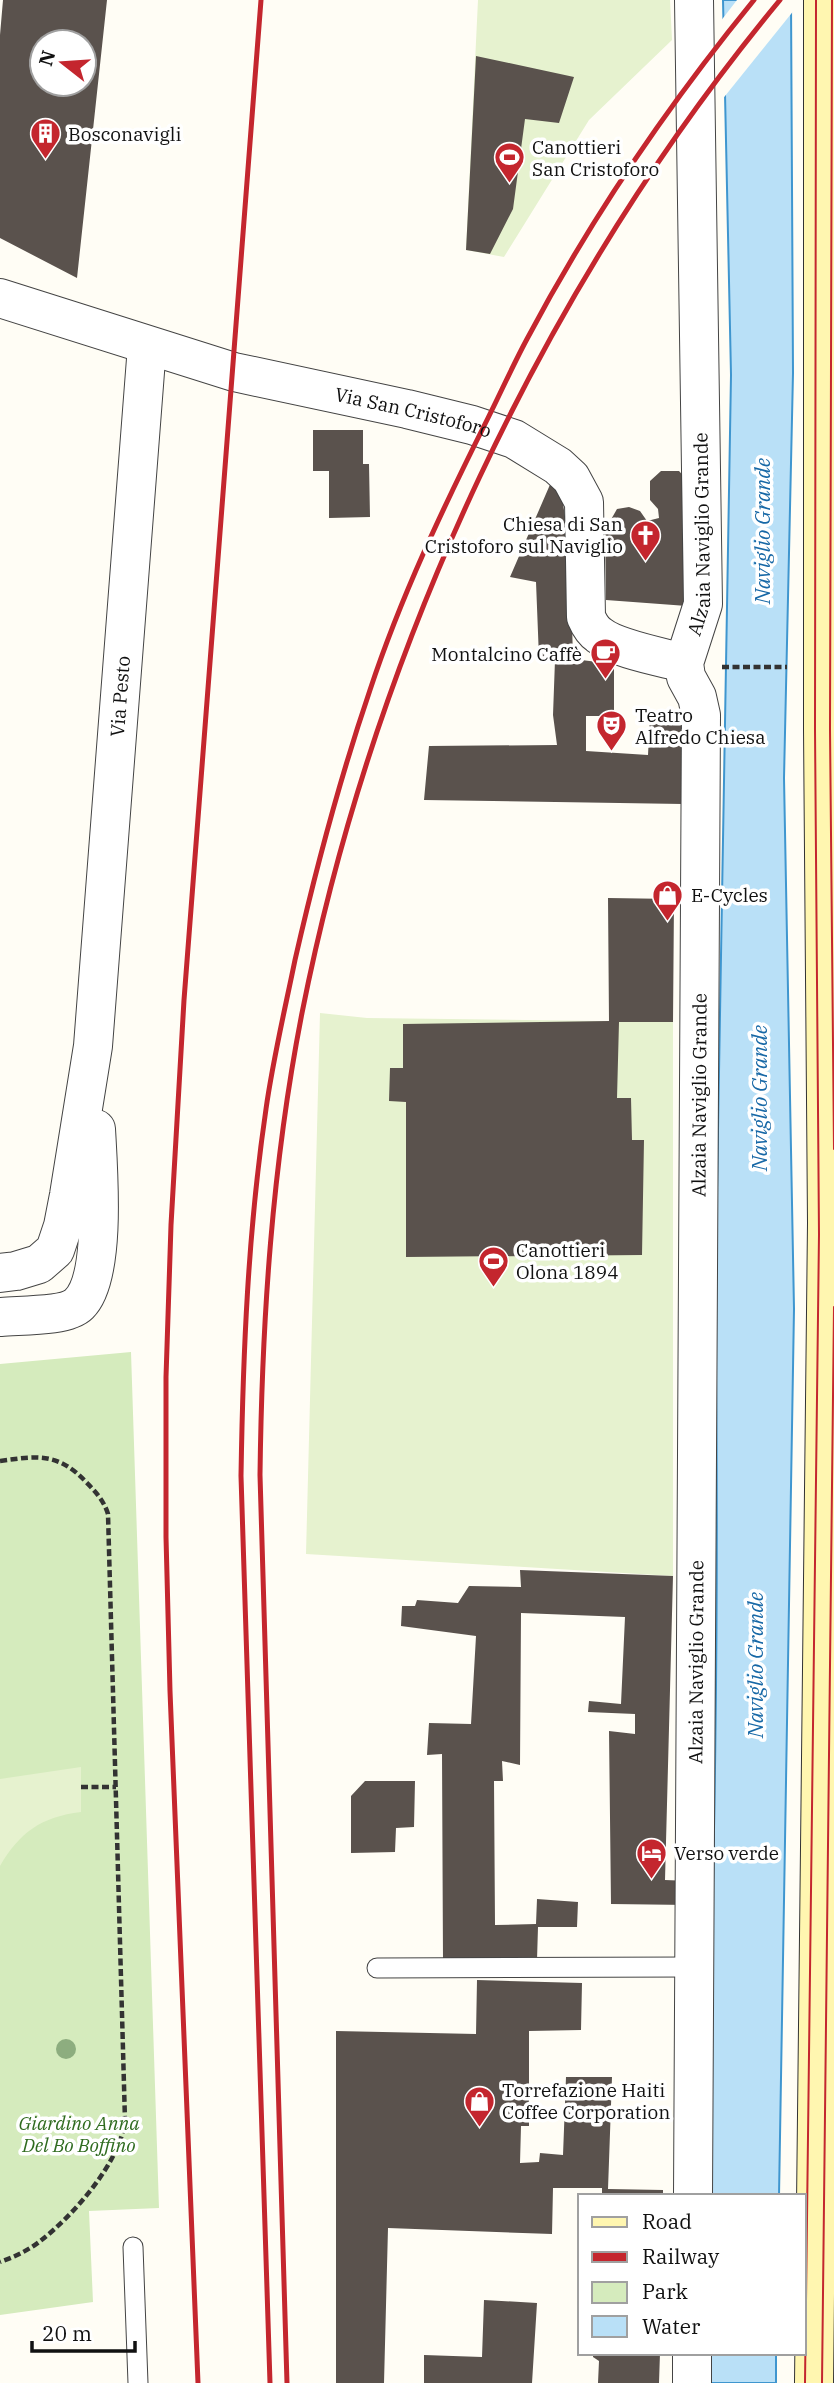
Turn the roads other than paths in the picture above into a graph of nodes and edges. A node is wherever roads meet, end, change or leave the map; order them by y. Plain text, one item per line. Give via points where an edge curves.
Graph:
1 (694, 0) edge
2 (823, 0) edge
3 (829, 200) edge
4 (0, 298) edge
5 (148, 346) junction
6 (829, 515) edge
7 (701, 665) junction
8 (93, 1046) junction
9 (831, 1226) edge
10 (0, 1272) edge
11 (0, 1317) edge
12 (827, 1939) edge
13 (694, 1967) junction
14 (377, 1968) dead end
15 (693, 2194) edge
16 (133, 2247) dead end
17 (692, 2355) edge
18 (138, 2383) edge
19 (692, 2383) edge
20 (814, 2383) edge

1 - 7 street, Alzaia Naviglio Grande
2 - 3 street
3 - 6 street
4 - 5 street, Via San Cristoforo
5 - 7 street, Via San Cristoforo via 234,372 472,425 514,439 571,478 584,502 586,617 591,627 615,643
5 - 8 street, Via Pesto
6 - 9 street via 823,781
7 - 13 street, Alzaia Naviglio Grande via 686,677 701,715
8 - 10 street, Via Pesto via 69,1195 55,1250 39,1264
8 - 11 street, Via Pesto via 99,1194 92,1282 79,1304 61,1312
9 - 12 street
12 - 20 street
13 - 14 lane
13 - 15 street, Alzaia Naviglio Grande
16 - 18 lane
17 - 19 street

